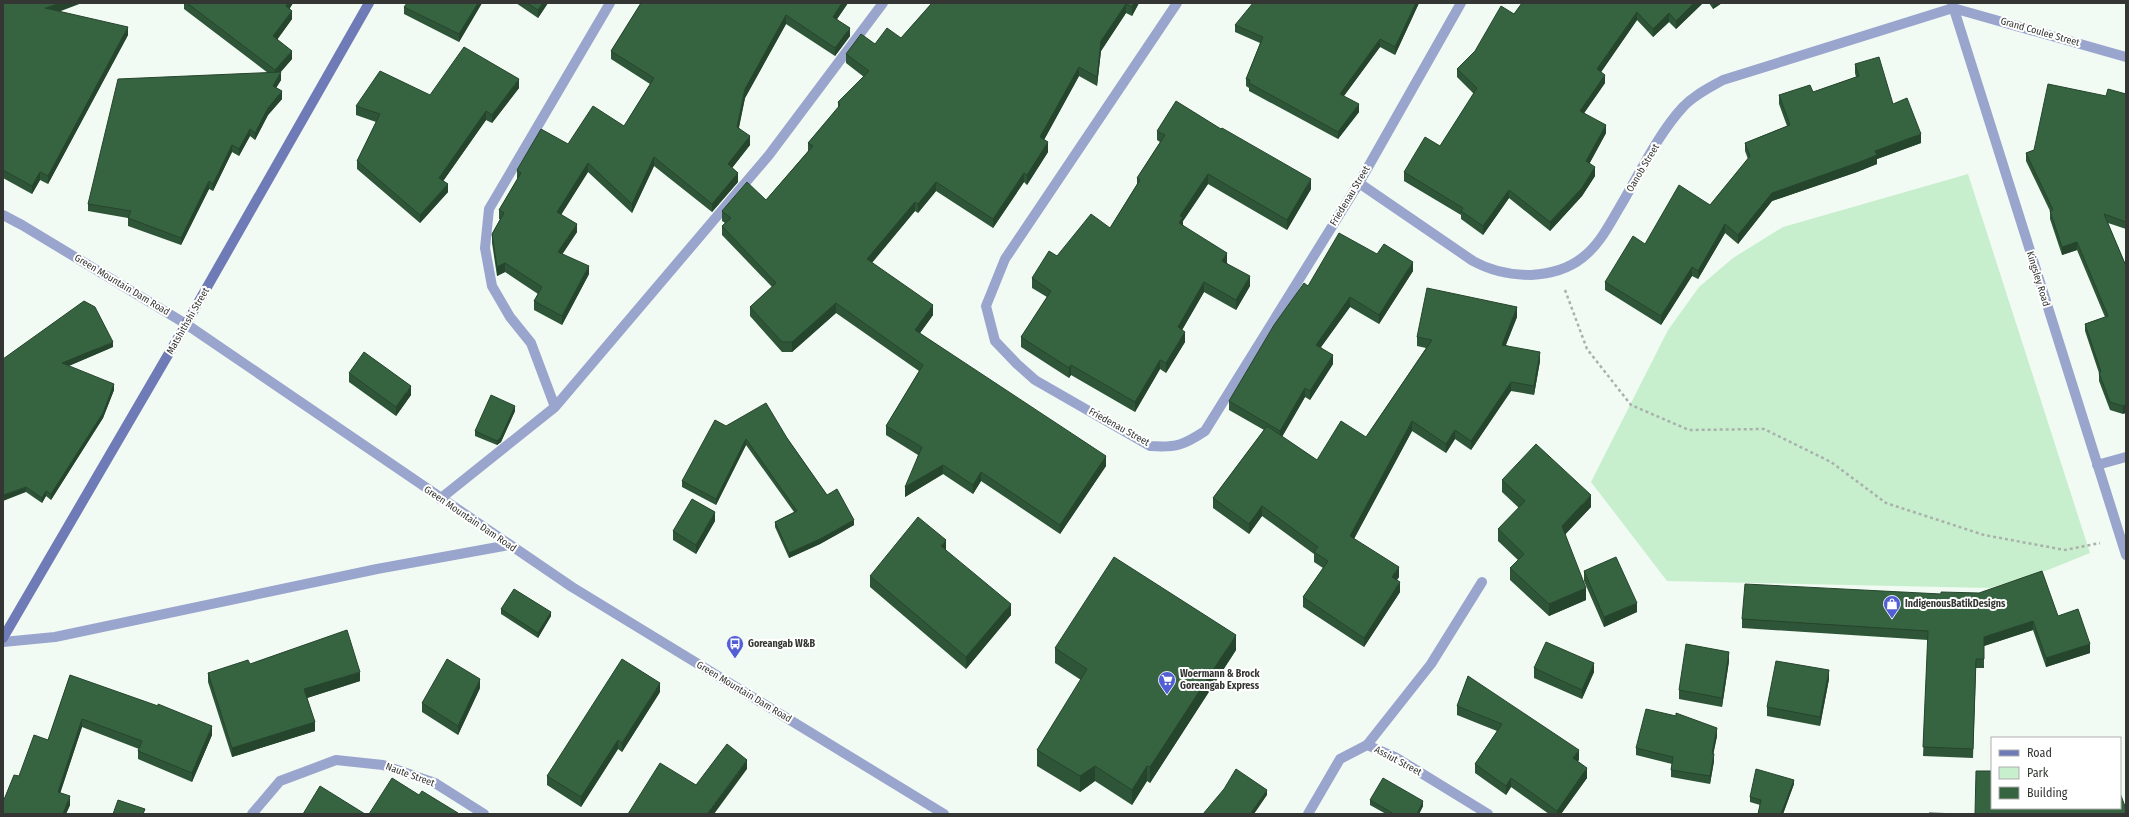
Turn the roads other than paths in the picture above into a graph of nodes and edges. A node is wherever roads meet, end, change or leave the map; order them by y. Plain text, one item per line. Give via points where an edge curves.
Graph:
1 (369, 3) edge
2 (610, 3) edge
3 (883, 3) edge
4 (1177, 3) edge
5 (1461, 3) edge
6 (1953, 6) edge
7 (2126, 57) edge
8 (1359, 183) junction
9 (3, 215) edge
10 (186, 324) junction
11 (555, 407) junction
12 (2126, 457) edge
13 (2097, 466) junction
14 (440, 499) junction
15 (509, 545) junction
16 (2126, 555) edge
17 (1482, 582) dead end
18 (3, 638) edge
19 (3, 642) edge
20 (1367, 745) junction
21 (252, 814) edge
22 (484, 814) edge
23 (944, 814) edge
24 (1308, 814) edge
25 (1488, 814) edge

1 - 10 main road, Matshithshi Street
2 - 11 street via 489,209 485,248 492,286 510,317 531,343
3 - 11 street via 769,155
4 - 8 street, Friedenau Street via 1005,259 986,306 995,341 1017,364 1035,380 1150,446 1186,444 1205,431
5 - 8 street, Friedenau Street
6 - 7 street, Grand Coulee Street
6 - 8 street, Oanob Street via 1723,80 1700,92 1683,106 1666,129 1600,241 1582,259 1558,271 1521,275 1489,270
6 - 13 street, Kingsley Road
9 - 10 street, Green Mountain Dam Road
10 - 14 street, Green Mountain Dam Road
10 - 18 main road, Matshithshi Street
11 - 14 street
12 - 13 street
13 - 16 street, Kingsley Road
14 - 15 street, Green Mountain Dam Road
15 - 19 street via 377,569 55,637
15 - 23 street, Green Mountain Dam Road via 572,587
17 - 20 street via 1431,664
20 - 24 street, Assiut Street via 1340,759
20 - 25 street, Assiut Street via 1395,757
21 - 22 street, Naute Street via 280,781 336,760 383,765 435,783

